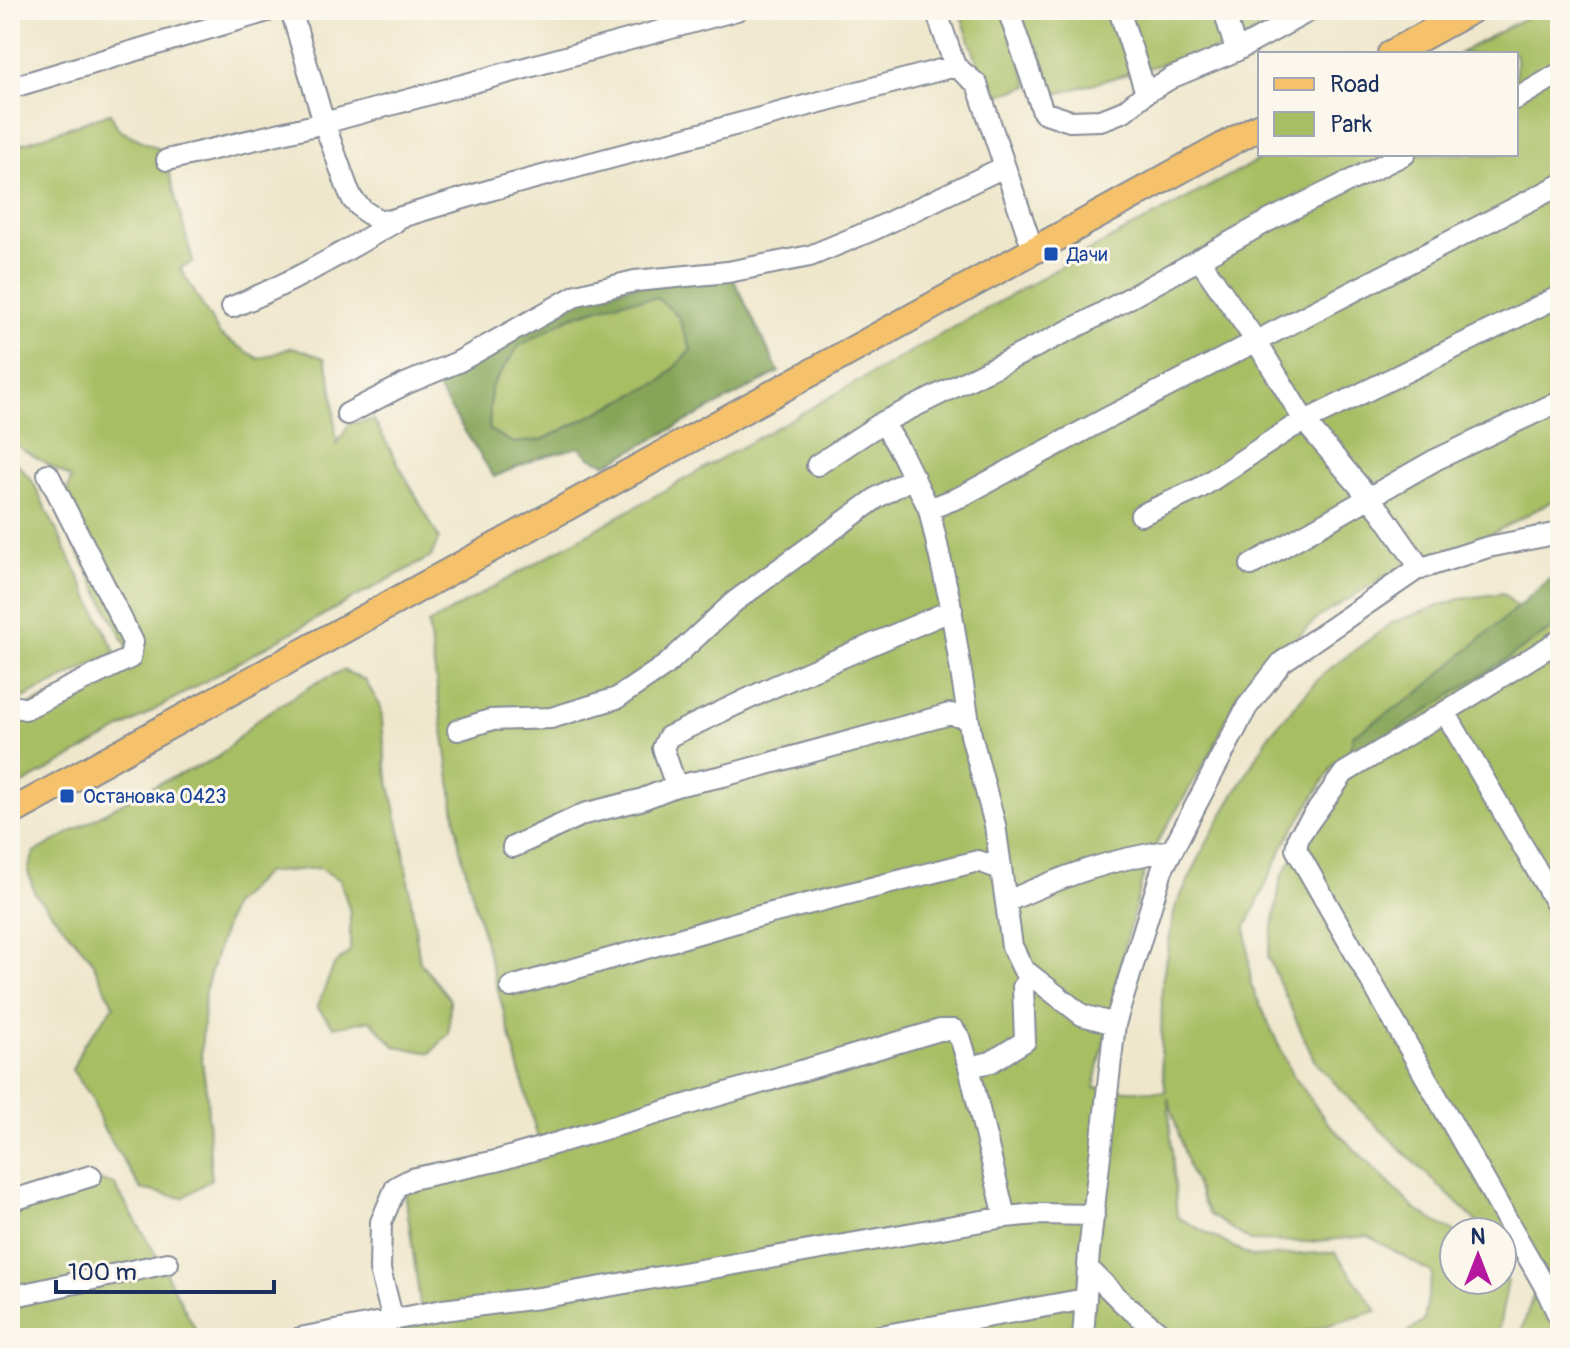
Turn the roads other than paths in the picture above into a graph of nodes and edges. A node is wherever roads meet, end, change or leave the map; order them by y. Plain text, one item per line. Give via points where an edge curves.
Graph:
1 (271, 10) edge
2 (291, 10) edge
3 (737, 10) edge
4 (936, 10) edge
5 (1008, 10) edge
6 (1119, 10) edge
7 (1224, 10) edge
8 (1311, 10) edge
9 (1471, 10) edge
10 (1236, 51) junction
11 (1395, 52) edge
12 (955, 66) junction
13 (1560, 73) edge
14 (10, 88) edge
15 (1146, 93) junction
16 (1518, 98) edge
17 (324, 123) junction
18 (1258, 127) edge
19 (1401, 156) edge
20 (167, 160) dead end
21 (1004, 167) junction
22 (1560, 185) edge
23 (409, 213) junction
24 (1033, 250) junction
25 (1199, 259) junction
26 (1560, 296) edge
27 (232, 307) dead end
28 (1256, 341) junction
29 (1560, 401) edge
30 (347, 414) dead end
31 (883, 422) junction
32 (1305, 422) junction
33 (817, 465) dead end
34 (48, 474) dead end
35 (914, 477) junction
36 (1368, 497) junction
37 (929, 509) junction
38 (1141, 515) dead end
39 (1560, 533) edge
40 (1251, 565) dead end
41 (1421, 569) junction
42 (952, 610) junction
43 (1560, 640) edge
44 (10, 705) edge
45 (1445, 712) junction
46 (968, 719) junction
47 (458, 730) dead end
48 (676, 786) junction
49 (10, 813) edge
50 (513, 847) dead end
51 (1172, 850) junction
52 (1001, 869) junction
53 (1006, 902) junction
54 (1560, 910) edge
55 (1032, 976) junction
56 (511, 987) dead end
57 (1115, 1024) junction
58 (969, 1067) junction
59 (91, 1176) dead end
60 (10, 1201) edge
61 (1094, 1215) junction
62 (1005, 1217) junction
63 (168, 1263) dead end
64 (1088, 1268) junction
65 (10, 1297) edge
66 (1086, 1299) junction
67 (1560, 1319) edge
68 (393, 1320) junction
69 (300, 1338) edge
70 (869, 1338) edge
71 (1083, 1338) edge
72 (1166, 1338) edge

1 - 14 lane
2 - 17 lane
3 - 17 lane
4 - 12 lane
5 - 15 lane via 1043,112 1070,121 1100,120 1124,111
6 - 15 lane
7 - 10 lane
8 - 10 lane
9 - 11 main road
10 - 15 lane
12 - 21 lane via 977,84
12 - 23 lane
13 - 16 lane
17 - 20 lane
17 - 23 lane via 353,200 378,220
18 - 24 main road
19 - 25 lane
21 - 24 lane
21 - 30 lane via 810,256 728,272 635,281 577,295 458,362
22 - 28 lane
23 - 27 lane via 311,271
24 - 49 main road
25 - 28 lane
25 - 31 lane via 1086,322
26 - 32 lane
28 - 32 lane
28 - 37 lane
29 - 36 lane
31 - 33 lane
31 - 35 lane
32 - 36 lane
32 - 38 lane via 1200,488
34 - 44 lane via 133,642 130,658 25,709
35 - 37 lane
35 - 47 lane via 878,497 734,602 666,665 617,698 551,718 490,720
36 - 40 lane
36 - 41 lane
37 - 42 lane
39 - 41 lane via 1488,547
41 - 51 lane via 1282,662 1247,707
42 - 46 lane
42 - 48 lane via 668,737 663,748
43 - 45 lane
45 - 54 lane
45 - 67 lane via 1344,773 1299,836 1296,849
46 - 48 lane via 950,714
46 - 52 lane
48 - 50 lane via 584,814
51 - 53 lane via 1092,867
51 - 57 lane
52 - 53 lane
52 - 56 lane via 978,861
53 - 55 lane via 1012,946
55 - 57 lane via 1082,1015
55 - 58 lane via 1023,987 1025,1041 991,1062
57 - 61 lane
58 - 62 lane
58 - 68 lane via 954,1030 940,1030 496,1161 411,1179 396,1187 381,1222 380,1270
59 - 60 lane
61 - 62 lane
61 - 64 lane
62 - 68 lane
63 - 65 lane
64 - 66 lane
64 - 72 lane
66 - 70 lane
66 - 71 lane
68 - 69 lane

